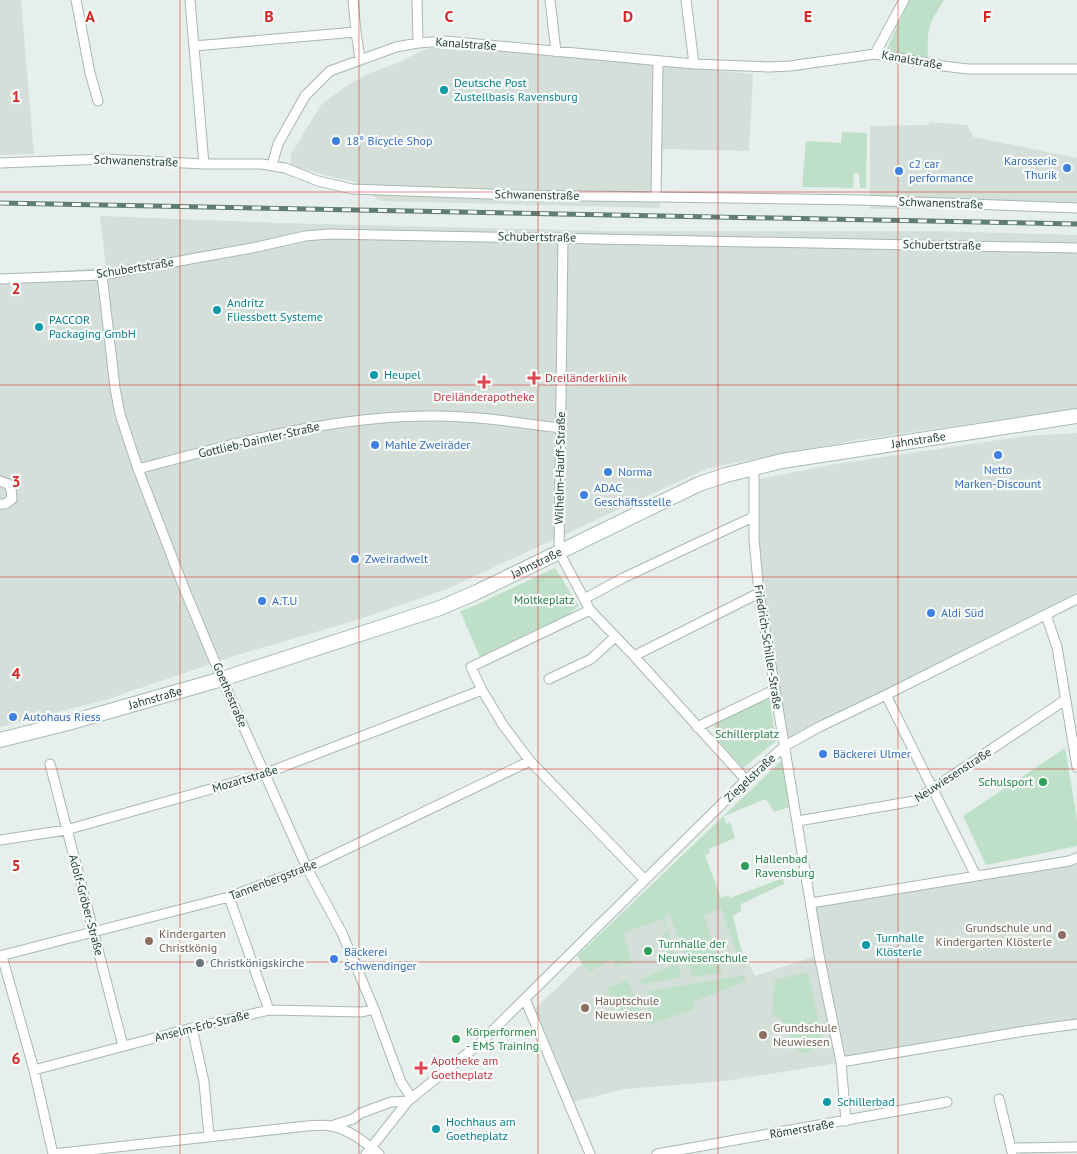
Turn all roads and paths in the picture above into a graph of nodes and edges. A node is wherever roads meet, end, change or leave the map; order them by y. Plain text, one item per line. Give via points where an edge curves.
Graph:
1 (76, 0) edge
2 (190, 0) edge
3 (353, 0) edge
4 (417, 0) edge
5 (550, 0) edge
6 (686, 0) edge
7 (904, 0) edge
8 (356, 32) junction
9 (418, 43) junction
10 (194, 46) junction
11 (556, 52) junction
12 (875, 54) junction
13 (360, 59) junction
14 (658, 62) junction
15 (694, 64) junction
16 (1077, 69) edge
17 (98, 101) dead end
18 (0, 163) edge
19 (204, 164) junction
20 (272, 165) junction
21 (656, 196) junction
22 (1077, 208) edge
23 (563, 238) junction
24 (1077, 248) edge
25 (102, 275) junction
26 (0, 279) edge
27 (1077, 416) edge
28 (561, 428) junction
29 (754, 467) junction
30 (138, 469) junction
31 (0, 481) edge
32 (0, 504) edge
33 (753, 517) junction
34 (559, 552) junction
35 (759, 593) junction
36 (1077, 599) edge
37 (584, 600) junction
38 (590, 610) junction
39 (1046, 615) junction
40 (615, 637) junction
41 (634, 656) junction
42 (222, 679) junction
43 (549, 679) dead end
44 (482, 690) junction
45 (774, 690) junction
46 (886, 695) junction
47 (1065, 700) junction
48 (697, 727) junction
49 (0, 740) edge
50 (785, 746) junction
51 (530, 761) junction
52 (50, 764) dead end
53 (1077, 767) edge
54 (264, 774) junction
55 (746, 780) junction
56 (934, 789) junction
57 (798, 822) junction
58 (66, 830) junction
59 (0, 840) edge
60 (1077, 858) edge
61 (307, 868) junction
62 (976, 876) junction
63 (645, 880) junction
64 (229, 897) junction
65 (811, 903) junction
66 (93, 933) junction
67 (1, 956) edge
68 (525, 999) junction
69 (374, 1009) junction
70 (269, 1010) junction
71 (1077, 1024) edge
72 (192, 1028) junction
73 (123, 1046) junction
74 (841, 1062) junction
75 (34, 1070) junction
76 (409, 1099) junction
77 (999, 1099) dead end
78 (947, 1102) dead end
79 (846, 1121) junction
80 (331, 1126) junction
81 (209, 1136) junction
82 (1077, 1147) edge
83 (369, 1151) edge
84 (1012, 1151) edge
85 (53, 1154) edge
86 (379, 1154) edge
87 (590, 1154) edge
88 (657, 1154) edge

1 - 17 street
2 - 10 street
3 - 8 street
4 - 9 street
5 - 11 street
6 - 15 street
7 - 12 street
8 - 10 street
8 - 13 street
9 - 11 street, Kanalstraße via 446,41
9 - 13 street, Kanalstraße
10 - 19 street
11 - 14 street, Kanalstraße
12 - 15 street, Kanalstraße via 790,66
12 - 16 street, Kanalstraße via 968,69
13 - 20 street, Kanalstraße via 330,72 305,96 278,144
14 - 15 street, Kanalstraße
14 - 21 street
18 - 19 street, Schwanenstraße via 105,159
19 - 20 street, Schwanenstraße
20 - 21 street, Schwanenstraße via 352,189
21 - 22 street, Schwanenstraße
23 - 24 street, Schubertstraße
23 - 25 street, Schubertstraße via 329,234
23 - 28 street, Wilhelm-Hauff-Straße
25 - 26 street, Schubertstraße
25 - 30 street, Goethestraße via 115,388
27 - 29 main road, Jahnstraße
28 - 30 street, Gottlieb-Daimler-Straße via 485,418 368,419 271,434
28 - 34 street, Wilhelm-Hauff-Straße
29 - 33 street, Friedrich-Schiller-Straße
29 - 34 main road, Jahnstraße via 700,484
30 - 42 street, Goethestraße
31 - 32 street via 8,484 12,499
33 - 35 street, Friedrich-Schiller-Straße
33 - 37 street via 623,578
34 - 37 street, Wilhelm-Hauff-Straße
34 - 42 main road, Jahnstraße via 440,608
35 - 41 street
35 - 45 street, Friedrich-Schiller-Straße
36 - 39 street, Ziegelstraße
37 - 38 street, Wilhelm-Hauff-Straße
38 - 40 street, Wilhelm-Hauff-Straße
38 - 44 street via 471,668
39 - 46 street, Ziegelstraße
39 - 47 street via 1057,647
40 - 41 street, Wilhelm-Hauff-Straße
40 - 43 street via 591,660
41 - 48 street, Wilhelm-Hauff-Straße
42 - 49 main road, Jahnstraße
42 - 54 street, Goethestraße
44 - 51 street
44 - 54 street, Mozartstraße
45 - 48 street
45 - 50 street, Friedrich-Schiller-Straße
46 - 50 street, Ziegelstraße
46 - 56 street
47 - 53 street
47 - 56 street, Neuwiesenstraße
48 - 55 street, Wilhelm-Hauff-Straße
50 - 55 street, Ziegelstraße
50 - 57 street, Friedrich-Schiller-Straße
51 - 61 street, Tannenbergstraße
51 - 63 street
52 - 58 street, Adolf-Gröber-Straße
54 - 58 street, Mozartstraße
54 - 61 street, Goethestraße
55 - 63 street, Ziegelstraße
56 - 57 street, Neuwiesenstraße via 914,801
56 - 62 street
57 - 65 street, Friedrich-Schiller-Straße
58 - 59 street, Mozartstraße
58 - 66 street, Adolf-Gröber-Straße
60 - 62 street
61 - 64 street, Tannenbergstraße
61 - 69 street, Goethestraße via 342,933
62 - 65 street
63 - 68 street, Ziegelstraße
64 - 66 street, Tannenbergstraße
64 - 70 street
65 - 74 street, Friedrich-Schiller-Straße
66 - 67 street, Tannenbergstraße
66 - 73 street, Adolf-Gröber-Straße
67 - 75 street
68 - 76 street, Ziegelstraße via 478,1044
68 - 87 street
69 - 70 street, Anselm-Erb-Straße via 362,1012
69 - 76 street, Goethestraße
70 - 72 street, Anselm-Erb-Straße
71 - 74 street
72 - 73 street, Anselm-Erb-Straße
72 - 81 street via 204,1082
73 - 75 street, Anselm-Erb-Straße
74 - 79 street, Friedrich-Schiller-Straße
75 - 85 street
76 - 80 street via 391,1102
76 - 83 street
77 - 84 street
78 - 79 street, Römerstraße
79 - 88 street, Römerstraße
80 - 81 street
80 - 83 street via 354,1136
81 - 85 street
82 - 84 street
83 - 86 street

